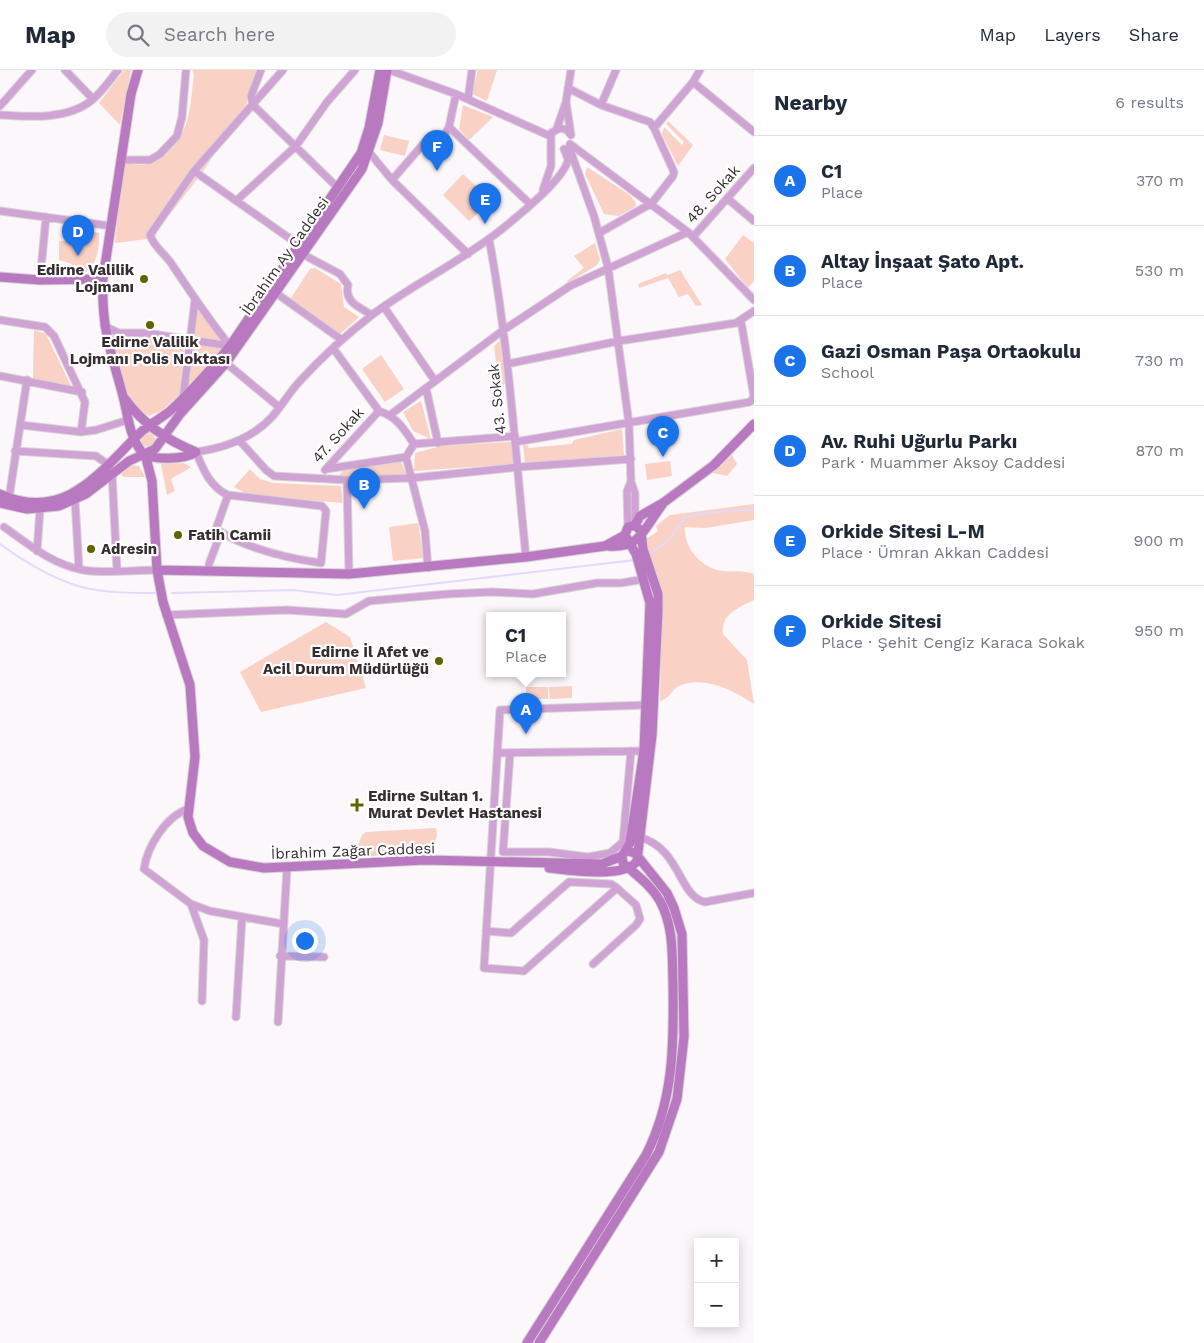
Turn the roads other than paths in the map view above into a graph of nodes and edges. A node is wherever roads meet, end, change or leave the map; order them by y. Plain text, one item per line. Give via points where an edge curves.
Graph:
1 (32, 70) edge
2 (65, 70) edge
3 (118, 70) edge
4 (138, 70) edge
5 (186, 70) edge
6 (261, 70) edge
7 (282, 70) edge
8 (355, 70) edge
9 (380, 70) edge
10 (388, 70) edge
11 (472, 70) edge
12 (570, 70) edge
13 (616, 70) edge
14 (700, 70) edge
15 (693, 82) junction
16 (568, 88) junction
17 (456, 94) junction
18 (93, 100) junction
19 (468, 100) junction
20 (566, 102) junction
21 (253, 105) junction
22 (601, 105) junction
23 (0, 106) edge
24 (0, 115) edge
25 (449, 128) junction
26 (557, 128) junction
27 (654, 128) junction
28 (754, 132) edge
29 (571, 135) junction
30 (550, 136) junction
31 (296, 146) junction
32 (553, 147) junction
33 (568, 147) junction
34 (369, 152) junction
35 (121, 160) junction
36 (754, 168) edge
37 (194, 171) junction
38 (392, 180) junction
39 (338, 188) junction
40 (541, 193) junction
41 (728, 200) junction
42 (236, 201) junction
43 (652, 203) junction
44 (530, 204) junction
45 (0, 211) edge
46 (46, 217) junction
47 (754, 221) edge
48 (111, 226) junction
49 (599, 233) junction
50 (690, 235) junction
51 (489, 239) junction
52 (299, 245) junction
53 (468, 254) junction
54 (304, 255) junction
55 (608, 267) junction
56 (0, 277) edge
57 (103, 279) junction
58 (40, 280) junction
59 (276, 293) junction
60 (195, 300) junction
61 (754, 300) edge
62 (384, 307) junction
63 (754, 311) edge
64 (372, 315) junction
65 (0, 320) edge
66 (741, 321) junction
67 (104, 326) junction
68 (502, 331) junction
69 (190, 339) junction
70 (342, 340) junction
71 (618, 341) junction
72 (230, 346) junction
73 (333, 348) junction
74 (226, 363) junction
75 (507, 364) junction
76 (0, 376) edge
77 (27, 380) junction
78 (435, 382) junction
79 (426, 388) junction
80 (82, 392) junction
81 (123, 397) junction
82 (754, 397) edge
83 (183, 398) junction
84 (279, 407) junction
85 (379, 411) junction
86 (390, 414) junction
87 (128, 420) junction
88 (629, 424) junction
89 (754, 424) edge
90 (21, 425) junction
91 (150, 426) junction
92 (81, 432) junction
93 (163, 436) junction
94 (515, 439) junction
95 (135, 440) junction
96 (239, 440) junction
97 (438, 443) junction
98 (414, 444) junction
99 (15, 451) junction
100 (196, 452) junction
101 (145, 454) junction
102 (406, 457) junction
103 (631, 459) junction
104 (519, 466) junction
105 (326, 469) junction
106 (111, 470) junction
107 (318, 478) junction
108 (412, 478) junction
109 (347, 480) junction
110 (228, 495) junction
111 (4, 496) edge
112 (76, 500) junction
113 (0, 502) edge
114 (663, 503) junction
115 (40, 509) junction
116 (4, 527) dead end
117 (221, 532) junction
118 (629, 532) junction
119 (641, 536) junction
120 (37, 551) junction
121 (526, 557) junction
122 (209, 564) dead end
123 (428, 568) junction
124 (79, 569) junction
125 (117, 570) junction
126 (157, 570) junction
127 (349, 574) junction
128 (645, 579) junction
129 (166, 615) junction
130 (646, 705) junction
131 (632, 751) junction
132 (647, 751) junction
133 (498, 753) junction
134 (510, 753) junction
135 (188, 809) junction
136 (639, 837) junction
137 (625, 854) junction
138 (637, 858) junction
139 (492, 862) junction
140 (630, 867) junction
141 (286, 868) junction
142 (570, 870) junction
143 (569, 882) junction
144 (617, 888) junction
145 (754, 893) edge
146 (191, 904) junction
147 (242, 918) junction
148 (283, 924) junction
149 (486, 931) junction
150 (280, 956) junction
151 (324, 957) dead end
152 (593, 964) dead end
153 (202, 1001) dead end
154 (236, 1016) dead end
155 (278, 1022) dead end
156 (527, 1343) edge
157 (539, 1343) edge

1 - 23 street
2 - 18 street
3 - 18 street
4 - 35 main road
5 - 35 street via 182,118 176,136 150,160
6 - 21 street via 251,96
7 - 21 street
8 - 31 street
9 - 39 main road, İbrahim Ay Caddesi via 366,140 355,164
10 - 17 street
10 - 34 main road, İbrahim Ay Caddesi
11 - 19 street
12 - 16 street
13 - 22 street
14 - 15 street
15 - 27 street
15 - 28 street
16 - 20 street
16 - 22 street
17 - 19 street
17 - 25 street
18 - 24 street via 59,114
19 - 30 street
20 - 26 street
20 - 29 street
21 - 31 street
21 - 37 street
22 - 27 street via 650,122
25 - 38 street via 438,139 425,142
25 - 44 street
26 - 29 street via 567,130
26 - 30 street
27 - 43 street via 674,172
29 - 33 street
30 - 32 street
31 - 39 street
31 - 42 street
32 - 33 street via 558,150
32 - 40 street via 550,173
33 - 40 street via 564,171
33 - 43 street
33 - 49 street
34 - 38 street
34 - 54 main road, İbrahim Ay Caddesi via 362,169
35 - 48 main road
36 - 41 street, 48. Sokak
37 - 42 street
37 - 60 street via 150,235 154,246 172,264
38 - 53 street
39 - 52 main road, İbrahim Ay Caddesi
40 - 44 street
41 - 47 street
41 - 50 street, 48. Sokak
42 - 52 street
43 - 49 street
43 - 50 street
44 - 51 street
45 - 46 street
46 - 48 street
46 - 58 street
48 - 57 main road
49 - 55 street
50 - 55 street
50 - 61 street
51 - 53 street
51 - 68 street, 43. Sokak
52 - 72 main road, İbrahim Ay Caddesi
53 - 62 street
54 - 59 main road, İbrahim Ay Caddesi
54 - 64 street via 340,274 348,286 346,294 349,299
55 - 68 street via 570,286
55 - 71 street
56 - 58 main road
57 - 58 main road
57 - 67 main road
59 - 70 street
59 - 74 main road, İbrahim Ay Caddesi
60 - 69 street
60 - 72 street
62 - 64 street
62 - 78 street
63 - 66 street
64 - 70 street
65 - 80 street via 45,327 54,336
66 - 71 street
66 - 82 street
67 - 69 street via 119,332
67 - 81 main road
68 - 75 street, 43. Sokak
68 - 78 street
69 - 72 street
69 - 83 street
70 - 73 street
71 - 75 street
71 - 88 street
72 - 83 main road, İbrahim Ay Caddesi
73 - 84 street
73 - 85 street
74 - 84 street
74 - 93 main road, İbrahim Ay Caddesi
75 - 94 street, 43. Sokak
76 - 77 street
77 - 80 street
77 - 90 street
78 - 79 street
79 - 86 street
79 - 97 street
80 - 92 street via 85,402
81 - 87 main road
81 - 91 main road
82 - 88 street via 750,402
83 - 91 main road, İbrahim Ay Caddesi
84 - 96 street via 262,426
85 - 86 street
85 - 105 street, 47. Sokak
86 - 98 street
87 - 92 street
87 - 95 main road
88 - 94 street
88 - 103 street
89 - 114 main road via 714,464
90 - 92 street
90 - 99 street
91 - 93 main road
91 - 95 main road, İbrahim Ay Caddesi
93 - 100 main road
93 - 101 main road, İbrahim Ay Caddesi via 155,449
94 - 97 street
94 - 104 street, 43. Sokak
95 - 101 main road
95 - 106 main road
96 - 100 street
96 - 107 street via 270,474
97 - 98 street
98 - 102 street
99 - 106 street via 96,456
99 - 111 street
100 - 101 main road via 176,458
100 - 110 street via 210,480 218,490
101 - 106 main road, İbrahim Ay Caddesi
101 - 126 main road, İbrahim Zağar Caddesi via 152,481
102 - 105 street
102 - 108 street
103 - 104 street
103 - 118 street via 631,482 627,491
104 - 108 street
104 - 121 street, 43. Sokak
105 - 107 street, 47. Sokak
106 - 111 main road via 60,499 31,502
106 - 112 main road
106 - 125 street
107 - 109 street
108 - 109 street
108 - 123 street via 425,531
109 - 127 street
110 - 117 street via 216,528
110 - 117 street via 322,506 326,511 322,561 321,564 257,548
112 - 115 main road
112 - 124 street
113 - 115 main road via 16,508
114 - 118 main road via 640,516
114 - 119 main road
115 - 120 street
116 - 120 street
117 - 122 street
118 - 119 main road via 637,541
118 - 121 main road via 605,546
118 - 128 main road
119 - 132 main road via 658,594
120 - 124 street
121 - 123 main road
123 - 127 main road
124 - 125 street
125 - 126 street
126 - 127 main road
126 - 129 main road, İbrahim Zağar Caddesi
128 - 129 street via 596,583 533,594 492,592 369,601 346,614 279,610
128 - 130 main road via 650,603
129 - 135 main road, İbrahim Zağar Caddesi via 190,685 192,702 195,757
130 - 132 main road
130 - 133 street via 500,710
131 - 132 street
131 - 134 street
131 - 134 street via 623,842 610,853 588,857 549,852 503,852
132 - 136 main road
132 - 137 main road via 633,836
133 - 134 street
133 - 139 street
135 - 141 main road, İbrahim Zağar Caddesi via 193,833 215,855 230,862
135 - 146 street via 180,812 155,840 146,856 144,869
136 - 138 main road
136 - 145 street via 654,841 667,853 699,900 705,902
137 - 138 main road via 635,853
137 - 139 main road, İbrahim Zağar Caddesi via 602,864
137 - 140 main road via 623,863
138 - 140 main road
138 - 157 main road via 667,893 682,934 684,1037 676,1099 659,1152
139 - 141 main road, İbrahim Zağar Caddesi via 425,860
139 - 142 main road, İbrahim Zağar Caddesi
139 - 149 street
140 - 142 main road, İbrahim Zağar Caddesi via 604,872
140 - 156 main road via 660,901 671,932 674,1051 668,1096 654,1140 638,1170
141 - 148 street
142 - 143 street
143 - 144 street via 611,884
143 - 149 street via 511,933
144 - 149 street via 524,972 484,968
144 - 152 street via 636,905 640,919
146 - 147 street via 210,912
146 - 153 street via 204,940
147 - 148 street
147 - 154 street
148 - 150 street
150 - 151 street
150 - 155 street

